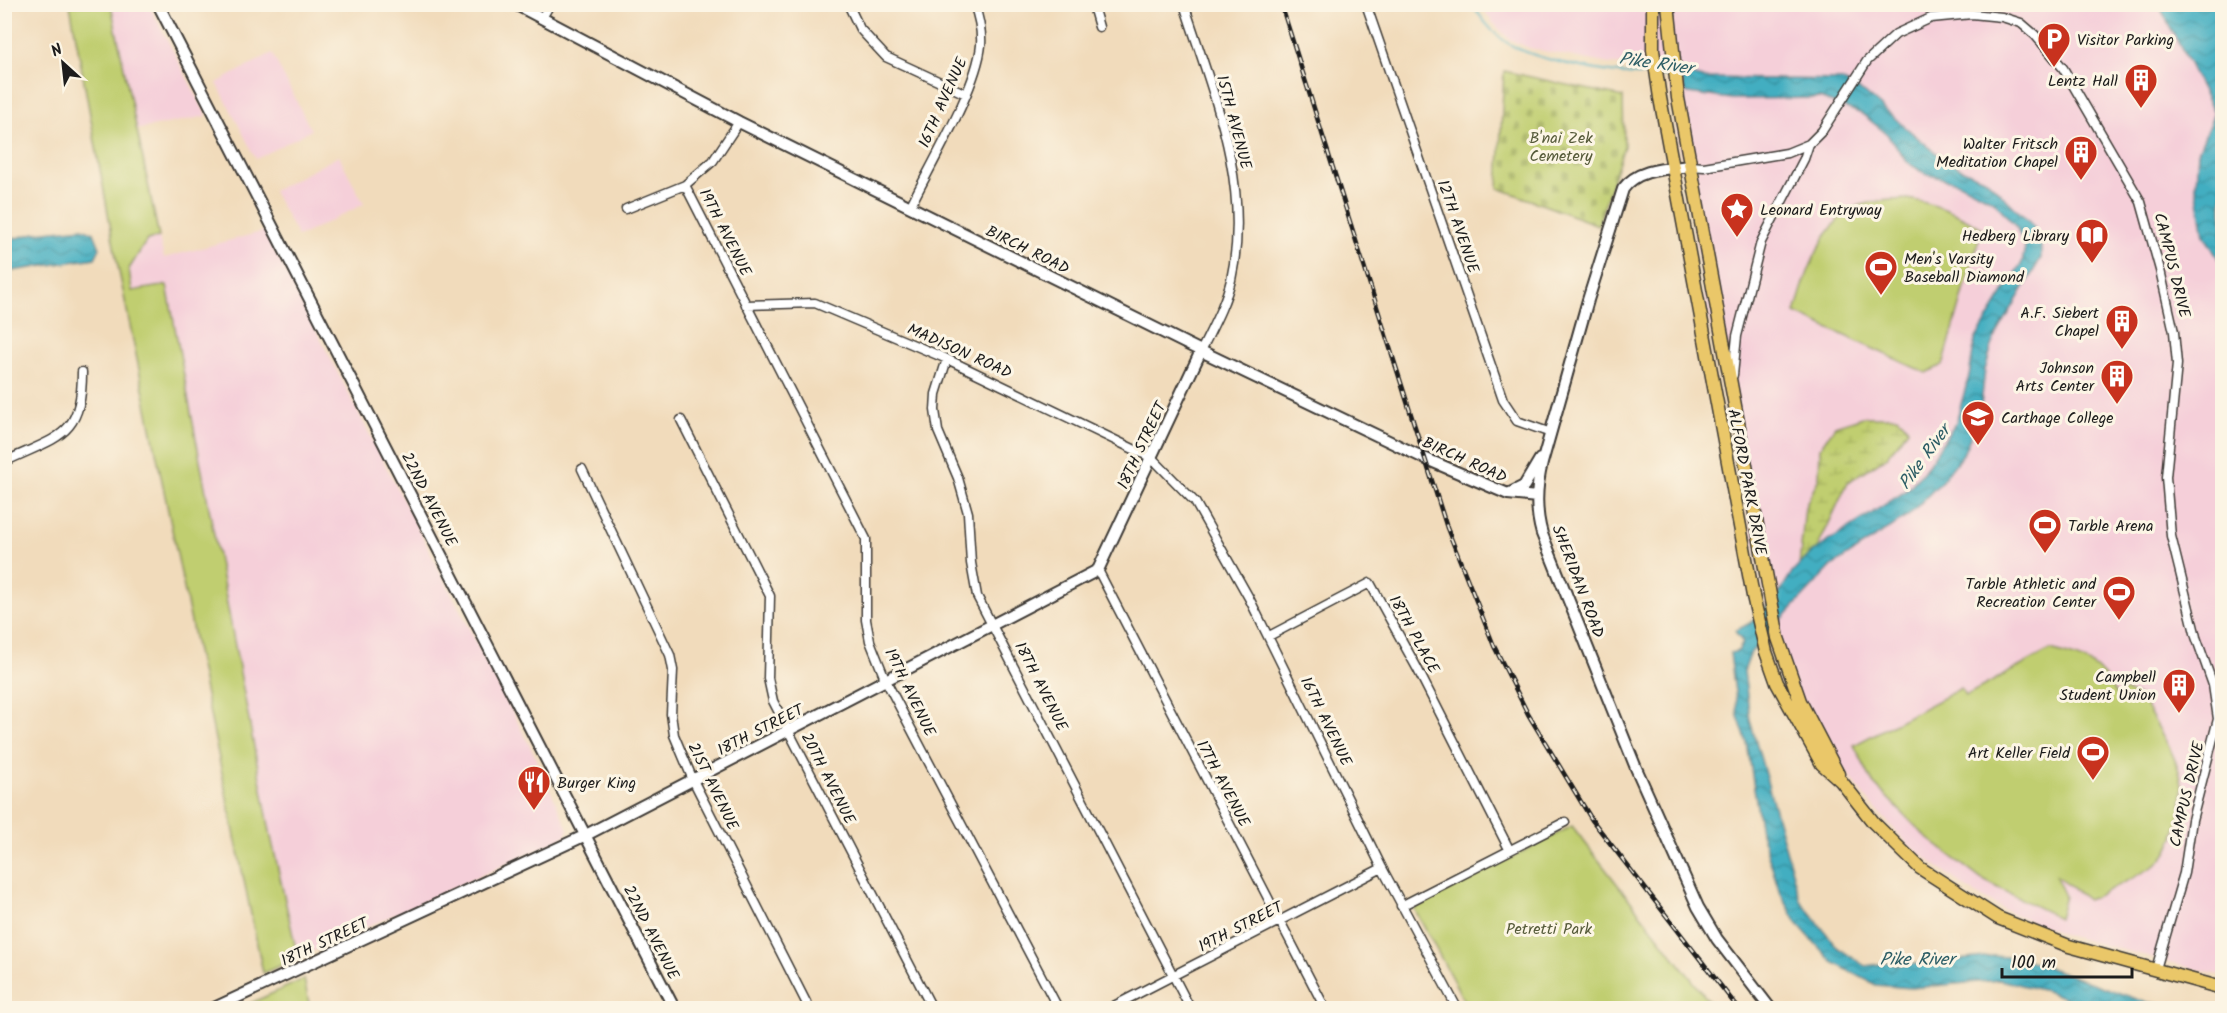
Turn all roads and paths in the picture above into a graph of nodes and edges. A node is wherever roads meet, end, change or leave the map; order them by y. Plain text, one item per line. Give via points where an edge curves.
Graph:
1 (158, 4) edge
2 (515, 4) edge
3 (550, 4) edge
4 (848, 4) edge
5 (974, 4) edge
6 (1098, 4) edge
7 (1184, 4) edge
8 (1366, 4) edge
9 (1653, 4) edge
10 (1668, 4) edge
11 (542, 18) junction
12 (1099, 27) dead end
13 (966, 94) junction
14 (739, 122) junction
15 (1809, 144) junction
16 (1692, 166) junction
17 (1672, 168) junction
18 (685, 185) junction
19 (909, 207) junction
20 (626, 209) dead end
21 (746, 305) junction
22 (1201, 351) junction
23 (946, 359) junction
24 (82, 372) dead end
25 (1731, 397) junction
26 (681, 420) dead end
27 (1551, 433) junction
28 (1544, 454) junction
29 (1152, 458) junction
30 (4, 462) edge
31 (582, 469) dead end
32 (1508, 494) junction
33 (1537, 497) junction
34 (1098, 570) junction
35 (994, 626) junction
36 (1269, 636) junction
37 (886, 681) junction
38 (788, 732) junction
39 (693, 780) junction
40 (1841, 781) junction
41 (1565, 822) dead end
42 (586, 835) junction
43 (1509, 849) junction
44 (1382, 868) junction
45 (1401, 906) junction
46 (1281, 922) junction
47 (2156, 969) junction
48 (1173, 977) junction
49 (2223, 988) edge
50 (214, 1008) edge
51 (674, 1008) edge
52 (809, 1008) edge
53 (932, 1008) edge
54 (1058, 1008) edge
55 (1110, 1008) edge
56 (1190, 1008) edge
57 (1325, 1008) edge
58 (1457, 1008) edge
59 (1770, 1008) edge

1 - 42 street, 22ND AVENUE
2 - 11 street, BIRCH ROAD
3 - 11 street
4 - 13 street via 860,29 886,57
5 - 13 street, 16TH AVENUE via 981,27 981,47
6 - 12 street via 1093,6
7 - 22 street, 15TH AVENUE via 1232,156 1238,202 1231,280
8 - 27 street, 12TH AVENUE via 1503,400 1517,421
9 - 17 main road via 1653,50
10 - 16 main road via 1678,98
11 - 14 street, BIRCH ROAD
13 - 19 street, 16TH AVENUE
14 - 18 street via 713,160
14 - 19 street, BIRCH ROAD
15 - 16 street via 1787,153
15 - 25 street, CAMPUS DRIVE via 1761,242 1737,336
15 - 47 street, CAMPUS DRIVE via 1880,46 1896,34 1931,18 1972,14 2002,17 2021,23 2064,68 2141,202 2174,332 2177,363 2166,477 2171,536 2196,637 2213,685 2218,719 2192,820 2184,873
16 - 17 street, SHERIDAN ROAD
16 - 25 main road, ALFORD PARK DRIVE
17 - 27 street, SHERIDAN ROAD via 1642,173 1623,189
17 - 40 main road, ALFORD PARK DRIVE via 1766,652 1804,735 1822,764
18 - 20 street
18 - 21 street, 19TH AVENUE
19 - 22 street, BIRCH ROAD
21 - 23 street, MADISON ROAD via 815,303
21 - 37 street, 19TH AVENUE via 866,539 866,620
22 - 29 street, 18TH STREET
22 - 32 street, BIRCH ROAD
23 - 29 street, MADISON ROAD
23 - 35 street, 18TH AVENUE via 936,394 938,431 968,513 977,596
24 - 30 street via 78,416 68,430
25 - 40 main road, ALFORD PARK DRIVE via 1778,638 1800,701
26 - 38 street, 20TH AVENUE via 770,596 768,678 773,701
27 - 28 street, SHERIDAN ROAD
28 - 32 street via 1524,486
28 - 33 street, SHERIDAN ROAD
29 - 34 street, 18TH STREET
29 - 36 street, 16TH AVENUE via 1195,502
31 - 39 street, 21ST AVENUE via 670,655 674,735
32 - 33 street, BIRCH ROAD
33 - 59 street, SHERIDAN ROAD via 1539,524 1550,554 1632,759 1698,907 1717,939
34 - 35 street, 18TH STREET
34 - 46 street, 17TH AVENUE
35 - 37 street, 18TH STREET
35 - 48 street, 18TH AVENUE
36 - 43 street, 18TH PLACE via 1370,583
36 - 44 street, 16TH AVENUE
37 - 38 street, 18TH STREET
37 - 54 street, 19TH AVENUE
38 - 39 street, 18TH STREET
38 - 53 street, 20TH AVENUE
39 - 42 street, 18TH STREET
39 - 52 street, 21ST AVENUE
40 - 47 main road, ALFORD PARK DRIVE via 1874,824 1920,868 1998,918 2070,946
41 - 43 street
42 - 50 street, 18TH STREET
42 - 51 street, 22ND AVENUE
43 - 45 street
44 - 45 street, 16TH AVENUE
44 - 46 street, 19TH STREET
45 - 58 street, 16TH AVENUE
46 - 48 street, 19TH STREET
46 - 57 street, 17TH AVENUE
47 - 49 main road, ALFORD PARK DRIVE
48 - 55 street, 19TH STREET
48 - 56 street, 18TH AVENUE

